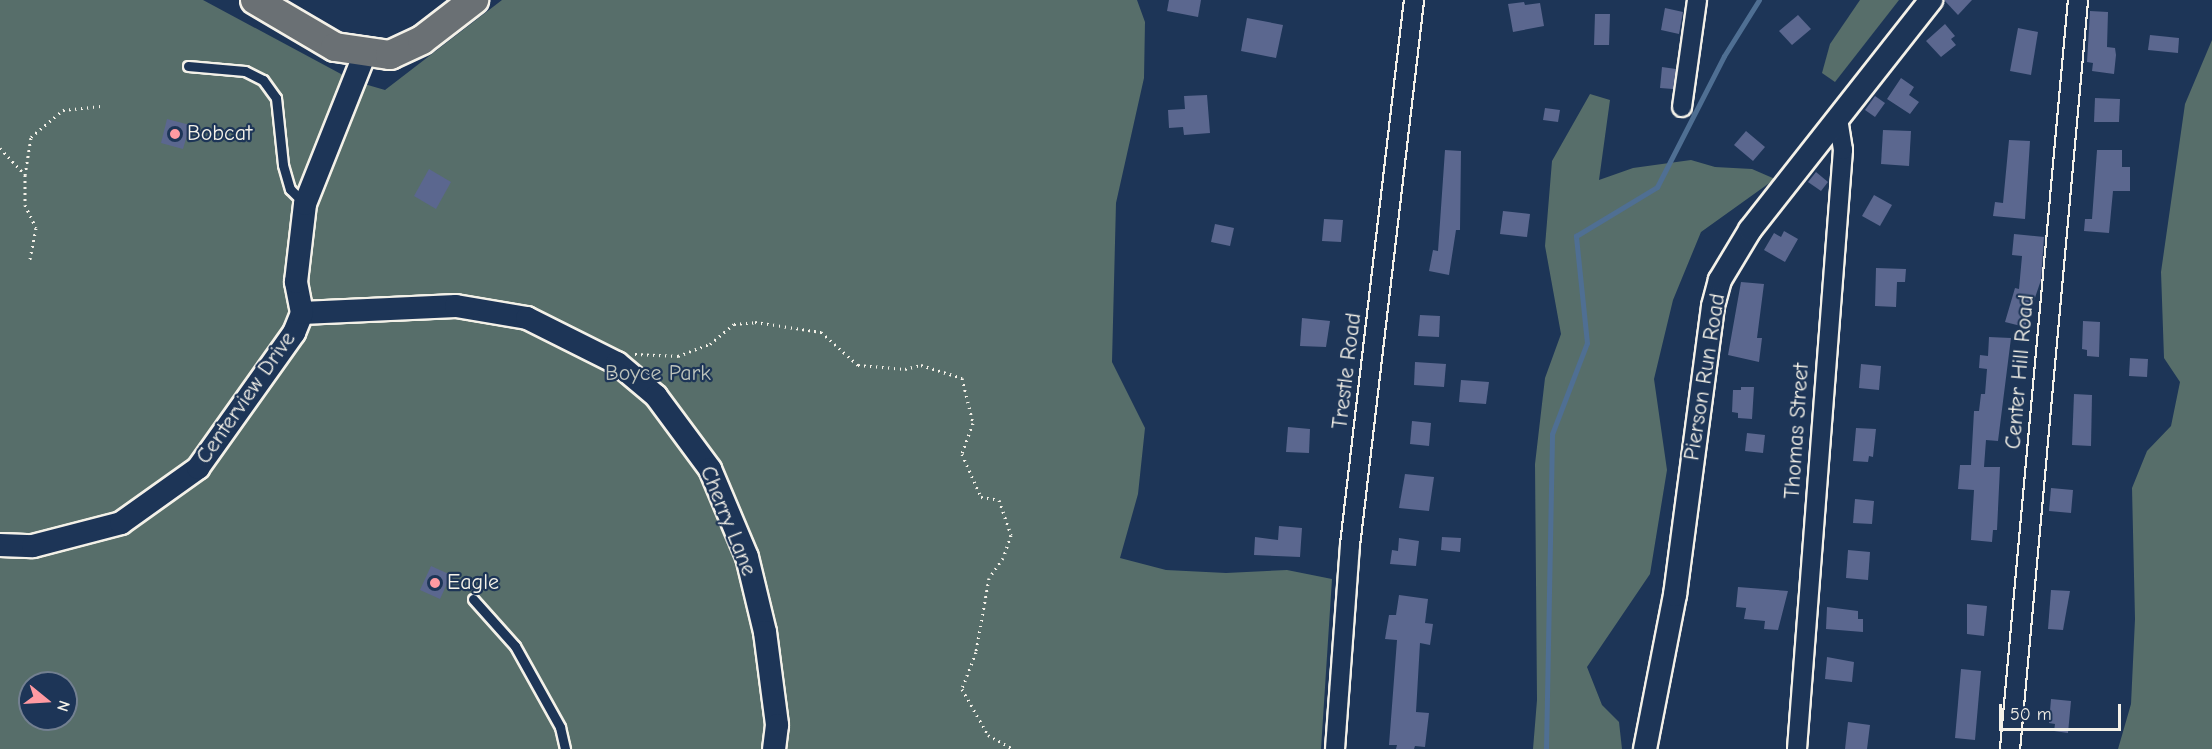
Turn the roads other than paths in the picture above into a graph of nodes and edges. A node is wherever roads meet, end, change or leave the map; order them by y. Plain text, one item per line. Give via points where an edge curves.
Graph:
1 (255, 0) edge
2 (474, 0) edge
3 (1414, 0) edge
4 (1697, 0) edge
5 (1931, 0) edge
6 (2078, 0) edge
7 (365, 53) junction
8 (188, 66) dead end
9 (1682, 107) dead end
10 (1838, 118) junction
11 (304, 204) junction
12 (302, 313) junction
13 (0, 545) edge
14 (473, 599) dead end
15 (565, 749) edge
16 (774, 749) edge
17 (1335, 749) edge
18 (1645, 749) edge
19 (1797, 749) edge
20 (2010, 749) edge

1 - 7 main road via 335,47
2 - 7 main road via 406,50 390,55
3 - 17 street, Trestle Road via 1350,545
4 - 9 street
5 - 10 street, Pierson Run Road
6 - 20 street, Center Hill Road
7 - 11 street, Centerview Drive
8 - 11 lane via 245,71 263,80 276,98 283,165 290,189
10 - 18 street, Pierson Run Road via 1750,230 1720,280 1713,306 1675,595
10 - 19 street, Thomas Street via 1843,150
11 - 12 street, Centerview Drive via 296,282
12 - 13 street, Centerview Drive via 294,333 198,468 159,498 121,523 33,546
12 - 16 street, Cherry Lane via 456,306 527,318 607,358 656,396 710,469 747,557 765,632 777,725
14 - 15 lane via 515,646 560,728

